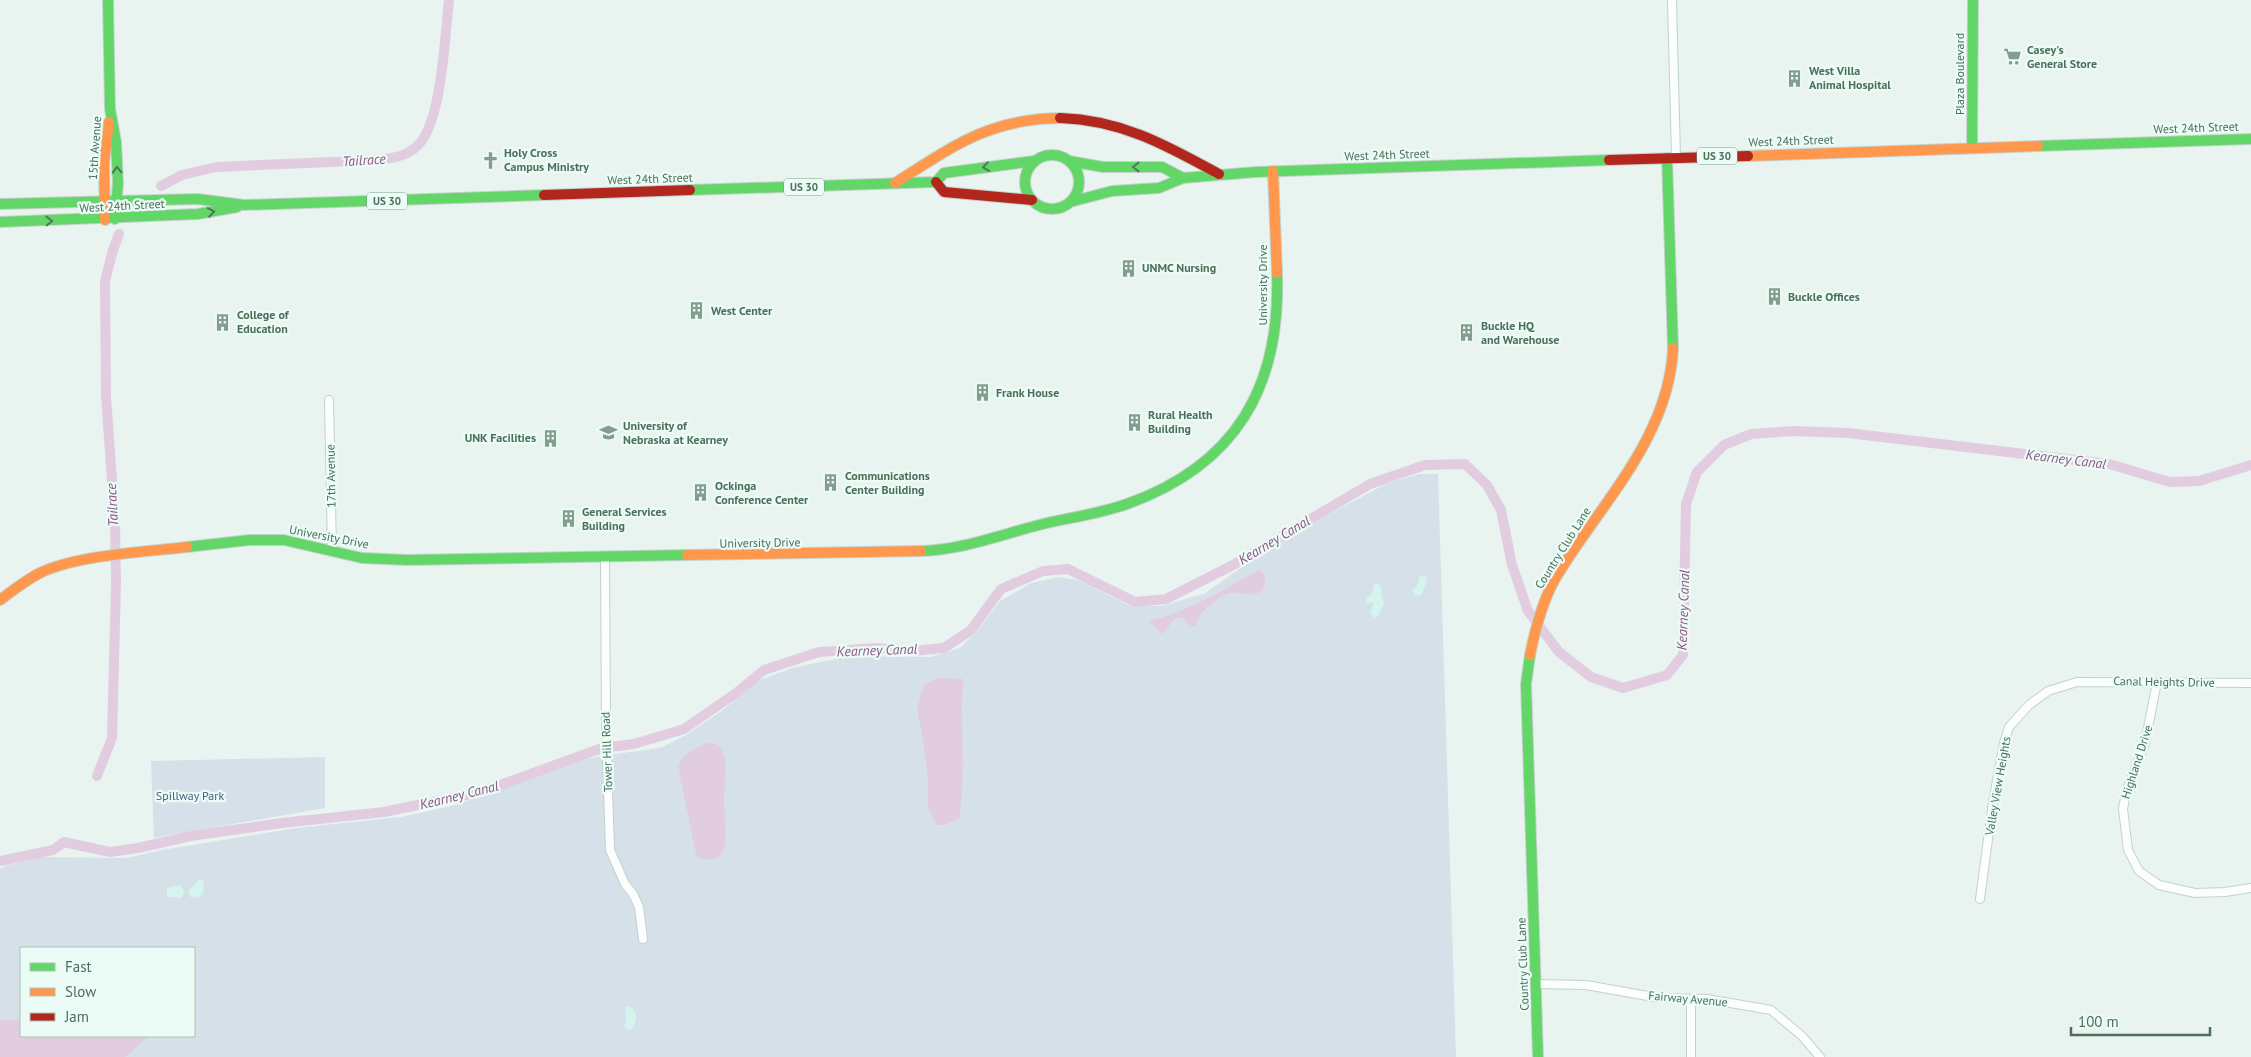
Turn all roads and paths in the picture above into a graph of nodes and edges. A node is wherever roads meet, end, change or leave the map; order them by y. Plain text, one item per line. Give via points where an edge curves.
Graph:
1 (108, 0) edge
2 (1672, 0) edge
3 (1973, 0) edge
4 (110, 109) junction
5 (2251, 139) edge
6 (1972, 148) junction
7 (1672, 158) junction
8 (1034, 161) junction
9 (1069, 161) junction
10 (1274, 171) junction
11 (1219, 174) junction
12 (1183, 178) junction
13 (936, 182) junction
14 (894, 184) junction
15 (105, 200) junction
16 (116, 200) junction
17 (1032, 200) junction
18 (1070, 202) junction
19 (0, 204) edge
20 (244, 205) junction
21 (110, 219) junction
22 (0, 222) edge
23 (329, 400) dead end
24 (332, 551) junction
25 (605, 557) junction
26 (0, 600) edge
27 (2077, 682) joint
28 (2157, 682) junction
29 (2251, 683) edge
30 (2251, 888) edge
31 (1980, 899) dead end
32 (643, 939) dead end
33 (1536, 984) junction
34 (1691, 1000) junction
35 (1538, 1057) edge
36 (1691, 1057) edge
37 (1820, 1057) edge

1 - 4 main road, 15th Avenue
2 - 7 street
3 - 6 main road, Plaza Boulevard
4 - 15 main road, 15th Avenue via 104,163
16 -> 4 main road, 15th Avenue via 116,142
5 - 6 main road, West 24th Street / US 30
6 - 7 main road, West 24th Street / US 30
7 - 10 main road, West 24th Street / US 30
7 - 33 main road, Country Club Lane via 1674,350 1665,400 1641,451 1555,580 1544,605 1527,664
8 - 9 main road, US 30 via 1053,156
8 -> 13 main road, West 24th Street / US 30 via 944,173
8 - 17 main road via 1025,182
12 -> 9 main road, US 30 via 1162,167 1102,168
9 - 18 main road via 1078,173 1079,181
10 - 11 main road, West 24th Street / US 30
10 - 25 main road, University Drive via 1278,315 1263,379 1244,418 1226,443 1201,465 1168,486 1126,504 972,544 927,551
11 - 12 main road, West 24th Street / US 30
11 - 14 main road via 1125,127 1085,118 1052,117 1001,124 964,139
12 - 18 main road, West 24th Street / US 30 via 1159,188 1112,191
13 - 14 main road, West 24th Street / US 30
13 - 17 main road, US 30 via 944,192
14 - 20 main road, West 24th Street / US 30
15 - 16 main road, West 24th Street / US 30
15 - 19 main road, West 24th Street / US 30
15 - 21 main road, 15th Avenue
16 - 20 main road, West 24th Street / US 30 via 198,199
16 - 21 main road, 15th Avenue
17 - 18 main road, US 30 via 1041,207 1049,208
21 -> 20 main road, West 24th Street / US 30 via 198,214
22 -> 21 main road, West 24th Street / US 30
23 - 24 street, 17th Avenue
24 - 25 main road, University Drive via 362,558 407,560
24 - 26 main road, University Drive via 284,540 250,540 85,560 38,574
25 - 32 street, Tower Hill Road via 610,850 639,907
27 - 28 street, Canal Heights Drive
27 - 31 street, Valley View Heights via 2048,691 2009,727 1993,802
28 - 29 street, Canal Heights Drive
28 - 30 street, Highland Drive via 2146,743 2126,792 2123,809 2128,850 2138,871 2159,886 2195,893
33 - 34 street, Fairway Avenue via 1586,985 1659,998
33 - 35 main road, Country Club Lane
34 - 36 street
34 - 37 street, Fairway Avenue via 1707,999 1772,1010

